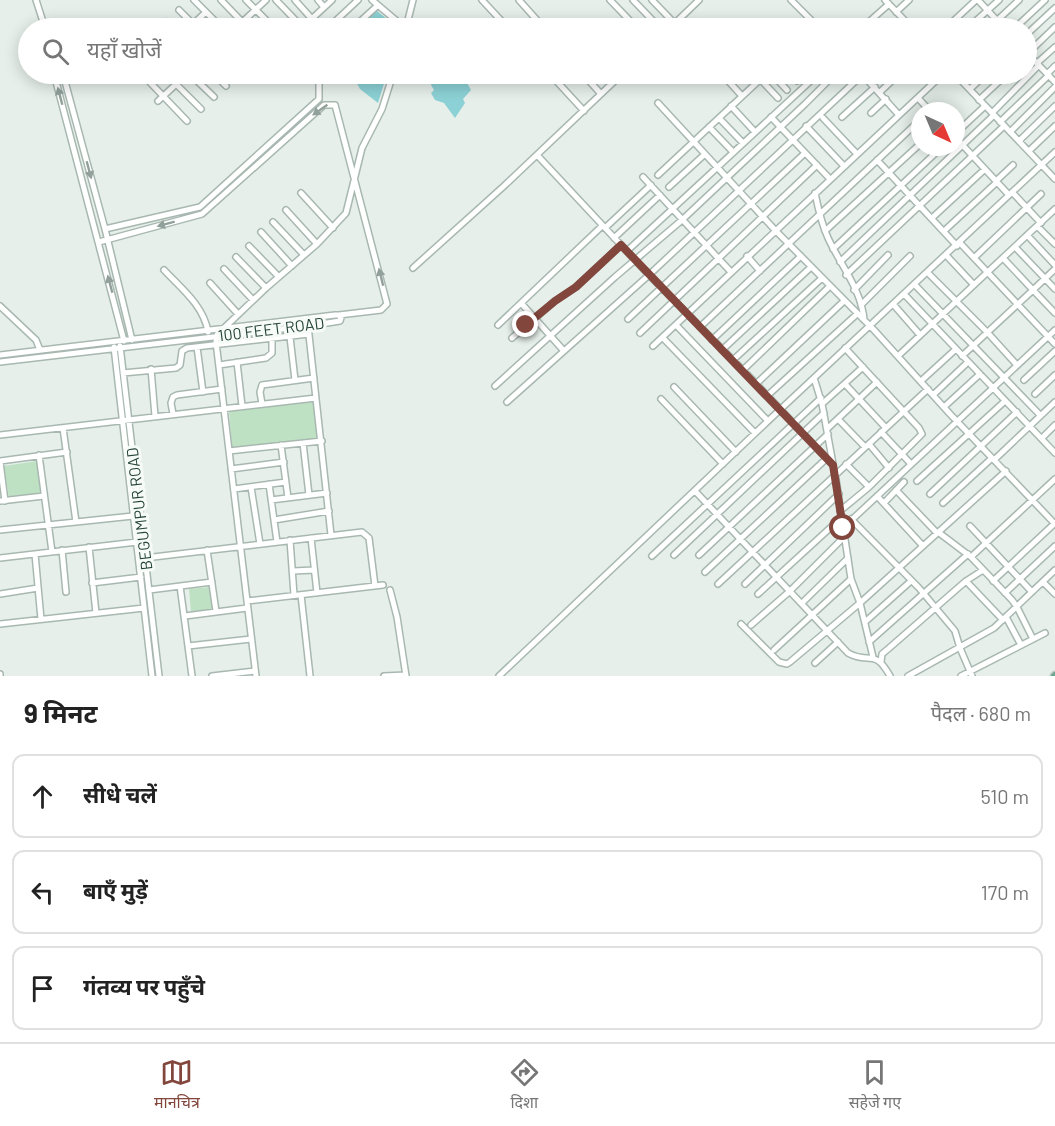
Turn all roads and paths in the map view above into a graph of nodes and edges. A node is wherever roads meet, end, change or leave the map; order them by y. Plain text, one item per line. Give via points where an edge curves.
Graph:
1 (35, 0) edge
2 (194, 0) edge
3 (221, 0) edge
4 (246, 0) edge
5 (266, 0) edge
6 (276, 0) edge
7 (295, 0) edge
8 (318, 0) edge
9 (332, 0) edge
10 (358, 0) edge
11 (372, 0) edge
12 (413, 0) edge
13 (482, 0) edge
14 (519, 0) edge
15 (610, 0) edge
16 (633, 0) edge
17 (652, 0) edge
18 (699, 0) edge
19 (791, 0) edge
20 (909, 0) edge
21 (977, 0) edge
22 (999, 0) edge
23 (1019, 0) edge
24 (1045, 0) edge
25 (887, 2) edge
26 (378, 6) junction
27 (324, 7) junction
28 (1055, 8) edge
29 (179, 10) dead end
30 (256, 10) junction
31 (988, 10) junction
32 (206, 12) junction
33 (896, 12) junction
34 (40, 18) edge
35 (186, 18) edge
36 (201, 18) edge
37 (212, 18) edge
38 (239, 18) edge
39 (247, 18) edge
40 (264, 18) edge
41 (293, 18) edge
42 (311, 18) edge
43 (313, 18) edge
44 (339, 18) edge
45 (364, 18) edge
46 (393, 18) edge
47 (408, 18) edge
48 (499, 18) edge
49 (534, 18) edge
50 (627, 18) edge
51 (650, 18) edge
52 (667, 18) edge
53 (682, 18) edge
54 (807, 18) edge
55 (872, 18) edge
56 (902, 18) edge
57 (957, 18) edge
58 (979, 18) edge
59 (995, 18) edge
60 (1000, 18) edge
61 (1026, 18) edge
62 (1037, 25) edge
63 (1055, 27) edge
64 (1037, 44) edge
65 (1055, 47) edge
66 (1038, 64) joint
67 (1055, 66) edge
68 (1048, 74) junction
69 (1055, 82) edge
70 (57, 84) edge
71 (66, 84) edge
72 (150, 84) edge
73 (176, 84) joint
74 (199, 84) edge
75 (319, 84) edge
76 (390, 84) edge
77 (559, 84) edge
78 (592, 84) edge
79 (611, 84) edge
80 (731, 84) edge
81 (755, 84) edge
82 (765, 84) edge
83 (781, 84) edge
84 (807, 84) edge
85 (825, 84) edge
86 (855, 84) edge
87 (873, 84) edge
88 (884, 84) edge
89 (933, 84) edge
90 (965, 84) edge
91 (975, 84) edge
92 (996, 84) edge
93 (1020, 84) edge
94 (1055, 87) edge
95 (877, 89) junction
96 (970, 89) junction
97 (787, 90) dead end
98 (601, 93) junction
99 (163, 96) junction
100 (742, 96) junction
101 (214, 97) dead end
102 (778, 98) dead end
103 (918, 98) junction
104 (886, 99) junction
105 (979, 100) junction
106 (158, 101) dead end
107 (922, 102) edge
108 (658, 104) dead end
109 (731, 106) junction
110 (985, 106) junction
111 (1055, 106) edge
112 (201, 109) dead end
113 (584, 111) junction
114 (871, 112) dead end
115 (993, 114) junction
116 (899, 115) junction
117 (771, 117) junction
118 (842, 117) dead end
119 (718, 118) junction
120 (823, 118) dead end
121 (187, 121) dead end
122 (1002, 124) junction
123 (965, 125) edge
124 (806, 126) junction
125 (1055, 126) edge
126 (709, 127) junction
127 (780, 127) junction
128 (911, 128) edge
129 (754, 132) junction
130 (1010, 132) junction
131 (793, 140) junction
132 (694, 141) junction
133 (1019, 141) junction
134 (743, 143) junction
135 (965, 143) edge
136 (965, 147) edge
137 (733, 152) junction
138 (1029, 152) junction
139 (805, 153) junction
140 (911, 153) edge
141 (1055, 153) edge
142 (537, 154) junction
143 (705, 154) junction
144 (857, 154) junction
145 (932, 156) edge
146 (951, 156) edge
147 (972, 156) junction
148 (877, 160) junction
149 (817, 165) junction
150 (1013, 165) dead end
151 (1042, 165) junction
152 (844, 166) junction
153 (718, 167) junction
154 (985, 169) junction
155 (890, 173) junction
156 (354, 174) junction
157 (658, 175) dead end
158 (643, 177) dead end
159 (727, 177) junction
160 (1055, 178) edge
161 (830, 179) junction
162 (997, 181) junction
163 (651, 185) junction
164 (901, 185) junction
165 (669, 188) dead end
166 (739, 189) junction
167 (815, 193) junction
168 (1011, 193) junction
169 (301, 194) dead end
170 (1041, 194) dead end
171 (660, 195) junction
172 (910, 195) junction
173 (751, 203) junction
174 (920, 205) junction
175 (1027, 208) junction
176 (673, 209) junction
177 (286, 210) dead end
178 (820, 213) junction
179 (1054, 213) edge
180 (763, 216) junction
181 (932, 218) junction
182 (682, 220) junction
183 (273, 222) dead end
184 (1039, 224) junction
185 (603, 227) junction
186 (333, 228) junction
187 (105, 229) junction
188 (775, 230) junction
189 (825, 231) junction
190 (944, 231) junction
191 (261, 232) dead end
192 (694, 233) junction
193 (1027, 235) junction
194 (614, 238) junction
195 (108, 239) junction
196 (99, 242) junction
197 (317, 244) junction
198 (789, 244) junction
199 (958, 244) junction
200 (1055, 244) edge
201 (621, 245) junction
202 (249, 246) dead end
203 (706, 246) junction
204 (1015, 247) junction
205 (833, 249) junction
206 (627, 251) junction
207 (304, 255) junction
208 (888, 255) dead end
209 (946, 255) junction
210 (747, 256) junction
211 (801, 256) junction
212 (910, 256) dead end
213 (236, 257) dead end
214 (718, 258) junction
215 (974, 258) junction
216 (1003, 258) junction
217 (636, 260) junction
218 (840, 262) junction
219 (292, 266) junction
220 (811, 267) junction
221 (1055, 267) edge
222 (413, 268) dead end
223 (224, 269) dead end
224 (164, 270) dead end
225 (760, 270) junction
226 (730, 272) junction
227 (928, 273) junction
228 (987, 273) junction
229 (846, 274) junction
230 (649, 275) junction
231 (279, 277) junction
232 (822, 278) junction
233 (1045, 278) junction
234 (210, 283) dead end
235 (915, 285) junction
236 (974, 285) junction
237 (830, 286) junction
238 (266, 288) junction
239 (662, 288) junction
240 (1055, 289) edge
241 (854, 290) junction
242 (1033, 290) junction
243 (904, 294) junction
244 (253, 300) junction
245 (674, 300) junction
246 (844, 301) junction
247 (957, 301) junction
248 (520, 303) junction
249 (893, 304) junction
250 (1017, 304) junction
251 (861, 305) junction
252 (0, 306) edge
253 (687, 313) junction
254 (1055, 313) edge
255 (238, 314) junction
256 (857, 314) junction
257 (942, 314) junction
258 (339, 315) junction
259 (534, 318) junction
260 (628, 319) dead end
261 (864, 320) junction
262 (932, 324) junction
263 (498, 325) dead end
264 (676, 325) junction
265 (308, 326) junction
266 (700, 327) junction
267 (869, 327) junction
268 (222, 330) junction
269 (1055, 330) edge
270 (208, 332) junction
271 (987, 332) junction
272 (640, 333) dead end
273 (309, 334) junction
274 (551, 335) junction
275 (216, 336) junction
276 (920, 336) junction
277 (1048, 336) junction
278 (290, 337) junction
279 (272, 338) junction
280 (512, 338) dead end
281 (663, 338) junction
282 (132, 340) junction
283 (712, 340) junction
284 (118, 344) junction
285 (1055, 344) edge
286 (216, 345) junction
287 (973, 345) junction
288 (653, 346) dead end
289 (197, 347) junction
290 (845, 348) junction
291 (956, 349) junction
292 (40, 350) junction
293 (722, 350) junction
294 (564, 351) junction
295 (1055, 351) edge
296 (0, 355) edge
297 (898, 356) junction
298 (962, 356) junction
299 (733, 360) junction
300 (0, 362) edge
301 (237, 362) junction
302 (968, 362) junction
303 (219, 365) junction
304 (1017, 365) junction
305 (863, 367) junction
306 (151, 369) junction
307 (743, 370) junction
308 (123, 373) junction
309 (980, 374) junction
310 (1055, 375) edge
311 (1004, 377) junction
312 (314, 378) junction
313 (814, 378) junction
314 (295, 380) junction
315 (1024, 380) dead end
316 (921, 381) junction
317 (877, 382) junction
318 (756, 384) junction
319 (845, 384) junction
320 (495, 386) dead end
321 (674, 387) dead end
322 (992, 387) junction
323 (222, 389) junction
324 (928, 389) junction
325 (203, 392) junction
326 (1035, 394) dead end
327 (933, 395) junction
328 (767, 396) junction
329 (316, 398) junction
330 (661, 399) dead end
331 (859, 399) junction
332 (821, 401) junction
333 (1005, 401) junction
334 (507, 402) dead end
335 (1055, 402) edge
336 (262, 404) junction
337 (242, 406) junction
338 (944, 407) junction
339 (224, 408) junction
340 (780, 409) junction
341 (904, 411) junction
342 (1017, 412) junction
343 (824, 413) junction
344 (173, 414) junction
345 (1040, 415) junction
346 (155, 416) junction
347 (126, 419) junction
348 (838, 419) junction
349 (768, 421) junction
350 (957, 421) junction
351 (794, 422) junction
352 (1030, 425) junction
353 (1055, 425) edge
354 (63, 428) junction
355 (884, 430) junction
356 (827, 431) junction
357 (803, 432) junction
358 (755, 433) junction
359 (969, 433) junction
360 (0, 435) edge
361 (1042, 438) junction
362 (322, 441) junction
363 (303, 443) junction
364 (281, 445) junction
365 (815, 445) junction
366 (867, 445) junction
367 (981, 446) junction
368 (229, 450) junction
369 (66, 452) junction
370 (736, 452) junction
371 (1055, 453) edge
372 (902, 454) junction
373 (39, 455) junction
374 (827, 458) junction
375 (993, 459) junction
376 (0, 461) edge
377 (284, 462) junction
378 (723, 464) junction
379 (846, 464) junction
380 (911, 464) junction
381 (833, 465) junction
382 (889, 468) junction
383 (231, 469) junction
384 (1006, 471) junction
385 (835, 475) junction
386 (1055, 478) edge
387 (286, 482) junction
388 (904, 482) dead end
389 (917, 482) dead end
390 (269, 484) junction
391 (251, 487) junction
392 (869, 487) junction
393 (234, 489) junction
394 (896, 490) junction
395 (695, 491) junction
396 (327, 493) junction
397 (839, 494) junction
398 (930, 494) dead end
399 (309, 495) junction
400 (44, 496) junction
401 (877, 496) junction
402 (288, 498) junction
403 (1032, 499) junction
404 (271, 500) junction
405 (2, 501) edge
406 (884, 503) junction
407 (943, 503) dead end
408 (707, 504) junction
409 (328, 511) junction
410 (717, 514) junction
411 (841, 514) junction
412 (133, 516) junction
413 (851, 519) junction
414 (274, 520) junction
415 (76, 522) junction
416 (1055, 524) edge
417 (47, 525) junction
418 (970, 526) dead end
419 (138, 527) junction
420 (729, 527) junction
421 (843, 528) junction
422 (0, 530) edge
423 (938, 533) junction
424 (331, 535) junction
425 (843, 537) junction
426 (311, 538) junction
427 (740, 539) junction
428 (290, 540) junction
429 (137, 542) junction
430 (277, 542) junction
431 (986, 543) junction
432 (260, 544) junction
433 (240, 546) junction
434 (923, 546) junction
435 (1055, 546) edge
436 (88, 547) junction
437 (62, 550) junction
438 (207, 550) junction
439 (752, 551) junction
440 (52, 552) junction
441 (35, 554) junction
442 (674, 555) dead end
443 (699, 555) dead end
444 (652, 556) dead end
445 (970, 556) junction
446 (0, 558) edge
447 (145, 558) junction
448 (848, 558) junction
449 (765, 564) junction
450 (1008, 567) junction
451 (899, 568) junction
452 (293, 570) junction
453 (314, 570) junction
454 (983, 570) junction
455 (1055, 570) edge
456 (705, 572) dead end
457 (141, 578) junction
458 (777, 578) junction
459 (852, 579) junction
460 (1020, 579) junction
461 (911, 581) junction
462 (993, 581) junction
463 (212, 582) junction
464 (966, 582) junction
465 (1043, 582) junction
466 (92, 583) junction
467 (718, 584) dead end
468 (745, 584) dead end
469 (384, 585) dead end
470 (180, 586) junction
471 (375, 586) junction
472 (38, 588) junction
473 (148, 590) junction
474 (390, 590) dead end
475 (790, 591) junction
476 (66, 592) dead end
477 (1032, 592) junction
478 (317, 593) junction
479 (1005, 593) junction
480 (0, 594) edge
481 (758, 594) dead end
482 (924, 594) junction
483 (1055, 594) edge
484 (298, 595) junction
485 (802, 603) junction
486 (860, 603) junction
487 (247, 605) junction
488 (935, 607) junction
489 (1017, 607) junction
490 (144, 608) junction
491 (216, 612) junction
492 (96, 613) junction
493 (813, 615) junction
494 (185, 616) junction
495 (1004, 619) junction
496 (41, 620) junction
497 (865, 622) junction
498 (0, 624) edge
499 (741, 624) dead end
500 (751, 625) dead end
501 (827, 630) junction
502 (1045, 633) dead end
503 (251, 639) junction
504 (1033, 639) junction
505 (838, 642) junction
506 (869, 642) junction
507 (1021, 645) junction
508 (188, 646) junction
509 (960, 648) junction
510 (774, 650) dead end
511 (873, 657) junction
512 (881, 662) junction
513 (815, 663) dead end
514 (255, 674) edge
515 (970, 674) edge
516 (222, 675) edge
517 (406, 675) edge
518 (152, 676) edge
519 (159, 676) edge
520 (192, 676) edge
521 (212, 676) edge
522 (310, 676) edge
523 (384, 676) edge
524 (499, 676) edge
525 (890, 676) edge
526 (908, 676) edge
527 (961, 676) edge

1 - 34 street
2 - 32 street
3 - 38 street
4 - 30 street
5 - 30 street
6 - 41 street
7 - 42 street
8 - 27 street
9 - 27 street
10 - 44 street
11 - 26 street
12 - 47 street
13 - 48 street
14 - 49 street
15 - 50 street
16 - 51 street
17 - 52 street
18 - 53 street
19 - 54 street
20 - 33 street
21 - 31 street
21 - 57 street
22 - 31 street
23 - 60 street
24 - 61 street
25 - 33 street
25 - 55 street
26 - 45 street
26 - 46 street
27 - 43 street
28 - 62 street
29 - 35 street
30 - 39 street
30 - 40 street
31 - 58 street
31 - 59 street
32 - 36 street
32 - 37 street
33 - 56 street
63 - 64 street
65 - 66 street
66 - 68 street
67 - 68 street
68 - 69 street
68 - 122 street
196 -> 70 street
71 -> 187 street
72 - 99 street
73 - 99 street
73 - 112 street
74 - 101 street
75 - 187 street via 319,99 200,207
76 - 156 street
77 - 113 street
78 - 98 street
79 - 98 street
80 - 100 street
81 - 100 street
82 - 102 street
83 - 97 street
84 - 117 street
85 - 127 street
86 - 124 street
87 - 95 street
88 - 95 street
89 - 103 street
90 - 96 street
91 - 96 street
92 - 105 street
93 - 115 street
94 - 130 street
95 - 104 street
95 - 118 street
96 - 105 street
98 - 113 street
99 - 106 street
99 - 121 street
100 - 109 street
103 - 107 street
103 - 116 street
104 - 114 street
104 - 116 street
105 - 110 street
108 - 132 street
109 - 119 street
109 - 129 street
110 - 115 street
110 - 123 street
111 - 133 street
113 - 142 street
115 - 122 street
115 - 135 street
116 - 144 street
117 - 127 street
117 - 129 street
119 - 126 street
119 - 134 street
120 - 144 street
122 - 130 street
122 - 147 street
124 - 131 street
124 - 152 street
125 - 138 street
126 - 132 street
126 - 137 street
127 - 131 street
127 - 159 street
128 - 148 street
129 - 134 street
130 - 133 street
131 - 139 street
131 - 166 street
132 - 143 street
132 - 157 street
133 - 138 street
134 - 137 street
136 - 147 street
137 - 153 street
138 - 151 street
139 - 149 street
139 - 173 street
140 - 155 street
141 - 151 street
142 - 185 street
142 - 222 street
143 - 153 street
143 - 165 street
144 - 152 street
145 - 164 street
146 - 172 street
147 - 154 street
147 - 174 street
148 - 155 street
148 - 178 street
149 - 161 street
149 - 180 street
150 - 162 street
151 - 160 street
151 - 168 street
152 - 161 street
153 - 159 street
153 - 176 street
154 - 162 street
154 - 181 street
155 - 164 street
155 - 189 street
156 - 186 street via 348,208
156 -> 195 street via 335,105 324,105 202,214
258 -> 156 street via 381,310 387,304
158 - 163 street
159 - 166 street
159 - 182 street
161 - 167 street
162 - 168 street
162 - 190 street
163 - 171 street
163 - 185 street
164 - 172 street
164 - 205 street
166 - 173 street
166 - 192 street
167 - 178 street
167 - 188 street
168 - 175 street
168 - 199 street
169 - 186 street
170 - 175 street
171 - 176 street
171 - 194 street
172 - 174 street
172 - 218 street
173 - 180 street
173 - 203 street
174 - 181 street
174 - 229 street
175 - 184 street
175 - 215 street
176 - 182 street
176 - 206 street
177 - 197 street
178 - 189 street
178 - 198 street
179 - 184 street
180 - 188 street
180 - 214 street
181 - 190 street
182 - 192 street
182 - 217 street
183 - 207 street
184 - 193 street
184 - 200 street
185 - 194 street
185 - 248 street
186 - 197 street
187 - 195 street
188 - 198 street
188 - 210 street
189 - 205 street
190 - 199 street
191 - 219 street
192 - 203 street
192 - 230 street
193 - 204 street
193 - 221 street
194 - 201 street
195 - 196 street
195 - 282 street
284 -> 196 street
197 - 207 street
198 - 211 street
198 - 225 street
199 - 209 street
199 - 215 street
201 - 206 street
201 - 259 street via 576,287
202 - 231 street
203 - 214 street
203 - 239 street
204 - 216 street
204 - 233 street
205 - 218 street
206 - 217 street
207 - 219 street
208 - 241 street
209 - 227 street
209 - 236 street
210 - 225 street
210 - 226 street
211 - 220 street
211 - 283 street
212 - 251 street
213 - 238 street
214 - 226 street
214 - 245 street
215 - 228 street
216 - 228 street
216 - 242 street
217 - 230 street
217 - 274 street
218 - 229 street
219 - 231 street
220 - 232 street
220 - 293 street
221 - 233 street
223 - 244 street
224 - 270 street via 202,311
225 - 266 street
226 - 253 street
227 - 235 street
227 - 247 street
228 - 236 street
228 - 250 street
229 - 241 street
230 - 239 street
230 - 294 street
231 - 238 street
232 - 237 street
232 - 299 street
233 - 240 street
233 - 242 street
234 - 255 street
235 - 243 street
235 - 257 street
236 - 247 street
237 - 246 street
237 - 307 street
238 - 244 street
239 - 245 street
239 - 260 street
241 - 251 street
242 - 250 street
242 - 254 street
243 - 249 street
243 - 262 street
244 - 255 street
245 - 253 street
245 - 272 street
246 - 256 street
246 - 318 street
247 - 257 street
247 - 271 street
248 - 259 street
248 - 263 street
249 - 267 street
249 - 276 street
250 - 271 street
250 - 277 street
251 - 261 street
252 - 292 street via 36,340
253 - 264 street
253 - 266 street
255 - 268 street
256 - 261 street
256 - 328 street
257 - 262 street
257 - 287 street
258 - 265 street, 100 FEET ROAD via 340,321
258 - 268 street, 100 FEET ROAD
259 - 274 street
259 - 280 street
261 - 267 street
262 - 276 street
262 - 291 street
264 - 281 street
264 - 349 street
265 - 273 street
265 - 275 street, 100 FEET ROAD
266 - 283 street
267 - 290 street
267 - 297 street
268 - 270 street, 100 FEET ROAD
268 - 275 street
269 - 277 street
270 - 282 street, 100 FEET ROAD
271 - 287 street
271 - 304 street
273 - 278 street
273 - 312 street
274 - 294 street
274 - 320 street
275 - 284 street, 100 FEET ROAD
275 - 286 street
276 - 297 street
277 - 285 street
277 - 304 street
278 - 279 street
278 - 314 street
279 - 286 street
279 - 301 street via 269,357
281 - 288 street
281 - 358 street
282 - 284 street, 100 FEET ROAD
283 - 293 street
284 - 292 street, 100 FEET ROAD
284 - 300 street, 100 FEET ROAD
284 - 308 street, BEGUMPUR ROAD
284 - 347 street, BEGUMPUR ROAD
286 - 289 street
286 - 303 street
287 - 298 street
287 - 311 street
289 - 306 street via 183,349 179,367
289 - 325 street
290 - 305 street
290 - 313 street
291 - 298 street
291 - 316 street
292 - 296 street, 100 FEET ROAD
293 - 299 street
294 - 334 street
295 - 315 street
297 - 316 street
298 - 302 street
299 - 307 street
301 - 303 street
301 - 337 street
302 - 309 street
302 - 327 street
303 - 323 street
304 - 311 street
305 - 317 street
305 - 319 street
306 - 308 street
306 - 346 street
307 - 318 street
308 - 347 street, BEGUMPUR ROAD
309 - 322 street
309 - 338 street
310 - 326 street
311 - 322 street
311 - 345 street
312 - 314 street
312 - 329 street
313 - 332 street
313 - 340 street
314 - 336 street via 262,385
316 - 324 street
317 - 331 street
317 - 341 street
318 - 328 street
319 - 331 street
319 - 332 street
321 - 370 street
322 - 333 street
322 - 350 street
323 - 325 street
323 - 339 street
324 - 327 street
324 - 341 street
325 - 344 street via 173,397
327 - 338 street
328 - 340 street
329 - 336 street
329 - 362 street
330 - 378 street
331 - 348 street
331 - 355 street
332 - 343 street
332 - 351 street
333 - 342 street
333 - 359 street
335 - 345 street
336 - 337 street
337 - 339 street
338 - 350 street
339 - 344 street
339 - 368 street
340 - 349 street
340 - 351 street
341 - 355 street
341 - 372 street via 921,434
342 - 352 street
342 - 367 street
343 - 356 street
343 - 357 street
344 - 346 street
345 - 352 street
346 - 347 street
347 - 354 street
347 - 412 street, BEGUMPUR ROAD
347 - 419 street, BEGUMPUR ROAD
348 - 356 street
348 - 366 street
349 - 358 street
350 - 359 street
350 - 380 street
351 - 357 street
351 - 408 street
352 - 361 street
352 - 375 street
353 - 361 street
354 - 360 street
354 - 369 street
355 - 366 street
355 - 372 street
356 - 365 street
356 - 381 street
357 - 365 street
357 - 410 street
358 - 370 street
359 - 367 street
359 - 389 street
361 - 371 street
362 - 363 street
362 - 396 street
363 - 364 street
363 - 399 street
364 - 368 street
364 - 377 street
365 - 374 street
365 - 420 street
366 - 379 street
366 - 382 street
367 - 375 street
367 - 398 street
368 - 383 street
369 - 373 street
369 - 415 street
370 - 378 street
372 - 380 street
372 - 382 street
373 - 376 street
373 - 400 street
374 - 381 street
374 - 427 street
375 - 384 street
375 - 407 street
376 - 405 street
377 - 383 street
377 - 387 street
378 - 395 street
379 - 385 street
379 - 392 street
380 - 401 street
381 - 385 street
382 - 392 street
383 - 393 street
384 - 403 street
384 - 423 street
385 - 397 street
385 - 439 street
386 - 403 street
387 - 390 street
387 - 402 street
388 - 394 street
390 - 391 street
390 - 404 street
391 - 393 street
391 - 432 street
392 - 411 street
393 - 433 street
394 - 406 street
394 - 423 street
395 - 408 street
395 - 524 street
396 - 399 street
396 - 409 street
397 - 411 street
397 - 449 street
399 - 402 street
400 - 405 street
400 - 417 street
401 - 406 street
401 - 413 street
402 - 404 street
403 - 416 street
403 - 431 street
404 - 414 street
406 - 434 street
408 - 410 street
408 - 444 street
409 - 414 street
409 - 424 street
410 - 420 street
410 - 442 street
411 - 421 street
411 - 458 street
412 - 415 street
412 - 419 street, BEGUMPUR ROAD
413 - 421 street
413 - 451 street
414 - 430 street
415 - 417 street
416 - 450 street
417 - 422 street
417 - 440 street
418 - 431 street
419 - 429 street, BEGUMPUR ROAD
419 - 447 street, BEGUMPUR ROAD
420 - 427 street
420 - 443 street
421 - 425 street
423 - 434 street
423 - 445 street
424 - 426 street
424 - 471 street via 366,534
425 - 448 street
425 - 475 street
426 - 428 street
426 - 453 street
427 - 439 street
427 - 456 street
428 - 430 street
428 - 452 street
429 - 436 street
429 - 457 street, BEGUMPUR ROAD
430 - 432 street
431 - 445 street
431 - 450 street
432 - 433 street
433 - 438 street
433 - 487 street
434 - 451 street
435 - 460 street
436 - 437 street
436 - 466 street
437 - 440 street
437 - 476 street
438 - 447 street
438 - 463 street
439 - 449 street
439 - 467 street
440 - 441 street
441 - 446 street
441 - 472 street
445 - 454 street
445 - 482 street
447 - 473 street, BEGUMPUR ROAD
448 - 459 street
448 - 485 street
449 - 458 street
449 - 468 street
450 - 460 street
450 - 462 street
451 - 461 street
451 - 486 street
452 - 453 street
452 - 484 street
453 - 478 street
454 - 462 street
454 - 464 street
455 - 465 street
457 - 466 street
457 - 490 street, BEGUMPUR ROAD
458 - 475 street
458 - 481 street
459 - 486 street
459 - 493 street
460 - 477 street
460 - 479 street
461 - 482 street
461 - 497 street
462 - 479 street
463 - 470 street
463 - 491 street
464 - 488 street
464 - 495 street
465 - 477 street
465 - 483 street
466 - 492 street
469 - 471 street
470 - 473 street
470 - 494 street
471 - 478 street
472 - 480 street
472 - 496 street
473 - 519 street, BEGUMPUR ROAD
474 - 517 street
475 - 485 street
475 - 500 street
477 - 489 street
478 - 484 street
479 - 489 street
482 - 488 street
482 - 506 street
484 - 487 street
484 - 522 street
485 - 493 street
486 - 497 street
486 - 501 street
487 - 491 street
487 - 503 street
488 - 509 street via 955,631
488 - 512 street via 884,652
489 - 495 street
489 - 504 street
490 - 492 street
490 - 518 street, BEGUMPUR ROAD
491 - 494 street
492 - 496 street
493 - 501 street
493 - 510 street
494 - 508 street
495 - 507 street
495 - 509 street
496 - 498 street
497 - 506 street
499 - 501 street via 783,664
501 - 505 street
502 - 504 street
503 - 508 street
503 - 514 street
504 - 507 street
505 - 511 street via 853,656
505 - 513 street
506 - 511 street
507 - 515 street
508 - 520 street
509 - 515 street
509 - 526 street
511 - 512 street
512 - 525 street
514 - 516 street
515 - 527 street
516 - 521 street
517 - 523 street

